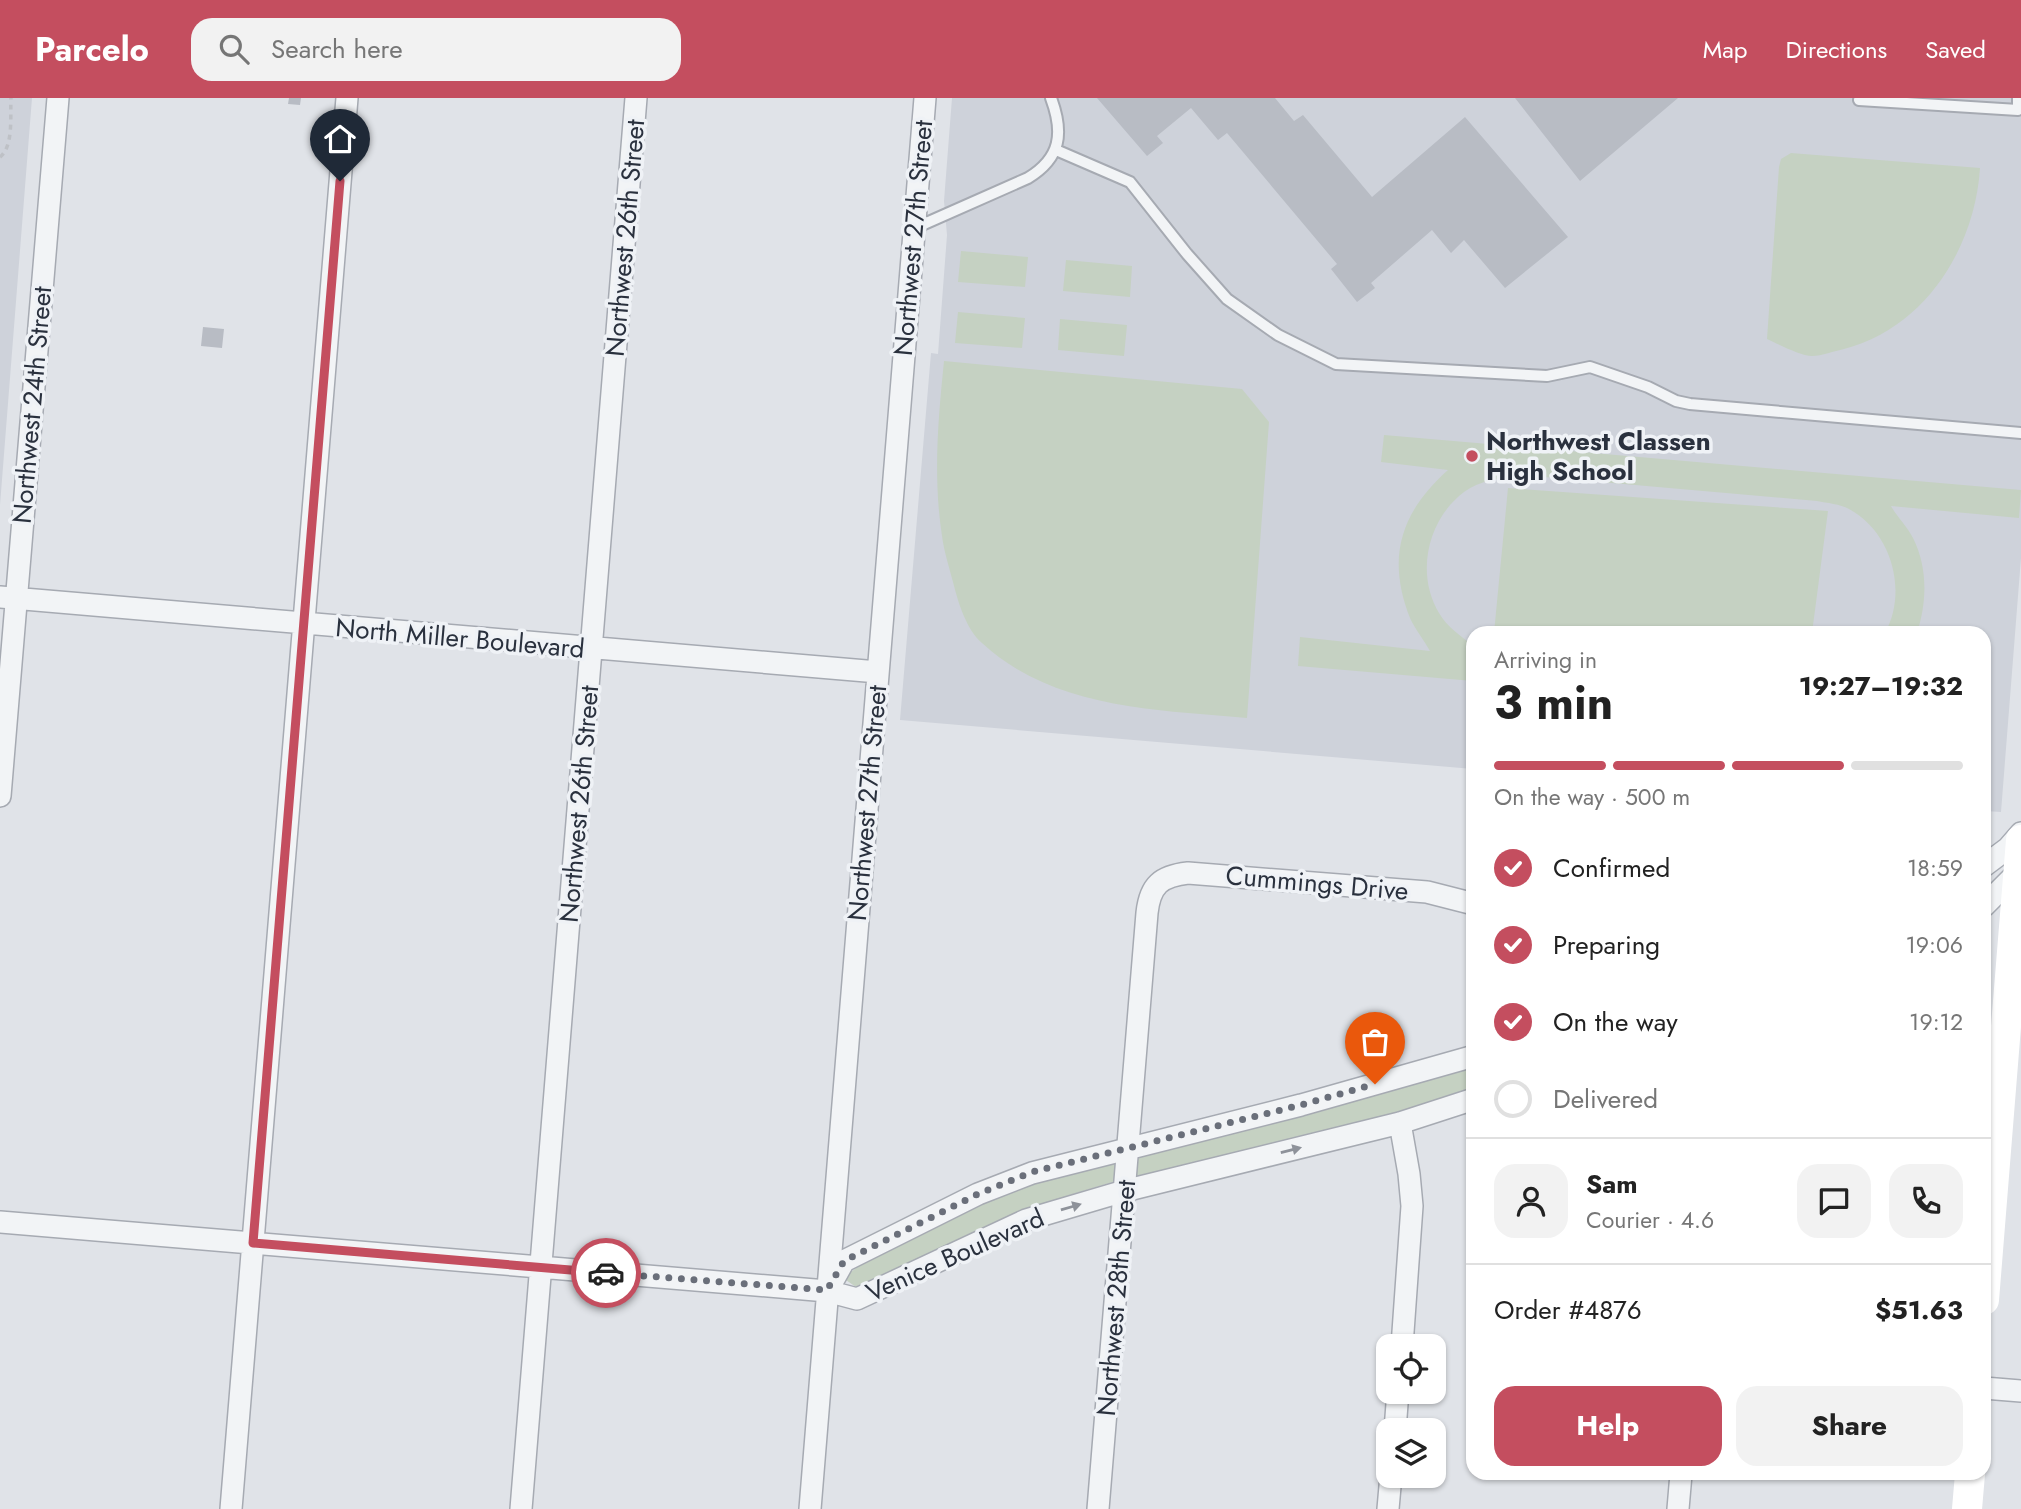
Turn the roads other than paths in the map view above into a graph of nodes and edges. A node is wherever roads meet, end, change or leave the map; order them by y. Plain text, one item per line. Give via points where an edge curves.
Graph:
1 (58, 98) edge
2 (347, 98) edge
3 (636, 98) edge
4 (925, 98) edge
5 (1051, 98) edge
6 (1860, 98) edge
7 (2018, 98) edge
8 (1056, 149) junction
9 (914, 228) junction
10 (2021, 433) edge
11 (8, 598) edge
12 (303, 625) junction
13 (592, 648) junction
14 (878, 672) junction
15 (0, 796) edge
16 (2021, 833) edge
17 (2021, 840) edge
18 (1991, 861) edge
19 (2019, 871) edge
20 (1160, 882) joint
21 (1991, 899) edge
22 (1466, 902) edge
23 (1466, 1058) edge
24 (1466, 1102) edge
25 (1400, 1123) junction
26 (1128, 1147) junction
27 (1124, 1191) junction
28 (1991, 1214) edge
29 (0, 1222) edge
30 (253, 1243) junction
31 (541, 1268) junction
32 (827, 1290) junction
33 (1403, 1334) edge
34 (1991, 1389) edge
35 (2021, 1391) edge
36 (1680, 1480) edge
37 (1970, 1480) edge
38 (1390, 1488) edge
39 (231, 1509) edge
40 (521, 1509) edge
41 (810, 1509) edge
42 (1098, 1509) edge
43 (1388, 1509) edge
44 (1678, 1509) edge
45 (1968, 1509) edge

1 - 11 street, Northwest 24th Street
2 - 12 street
3 - 13 street, Northwest 26th Street
4 - 9 street, Northwest 27th Street
5 - 8 lane via 1057,114
6 - 7 lane via 2018,110
8 - 9 lane via 1044,169 1028,178
8 - 10 lane via 1130,182 1227,299 1278,335 1336,364 1548,376 1590,367 1690,404
9 - 14 street, Northwest 27th Street
11 - 12 street, North Miller Boulevard
11 - 15 street, Northwest 24th Street
12 - 13 street, North Miller Boulevard
12 - 30 street
13 - 14 street, North Miller Boulevard
13 - 31 street, Northwest 26th Street
14 - 32 street, Northwest 27th Street
16 - 18 street
17 - 19 street
19 - 21 street
19 - 28 street
20 - 22 street, Cummings Drive via 1188,873 1427,892
20 - 26 street, Northwest 28th Street via 1151,893 1147,912
23 - 26 street, Venice Boulevard
24 - 25 street, Venice Boulevard
27 -> 25 street, Venice Boulevard
25 - 33 street via 1412,1206
26 - 27 street, Northwest 28th Street
26 - 32 street, Venice Boulevard via 1032,1172 978,1194 844,1261
32 -> 27 street, Venice Boulevard via 857,1299 1026,1220
27 - 42 street, Northwest 28th Street
29 - 30 street
30 - 31 street
30 - 39 street
31 - 32 street
31 - 40 street, Northwest 26th Street
32 - 41 street, Northwest 27th Street
34 - 35 street
36 - 44 street
37 - 45 street
38 - 43 street

